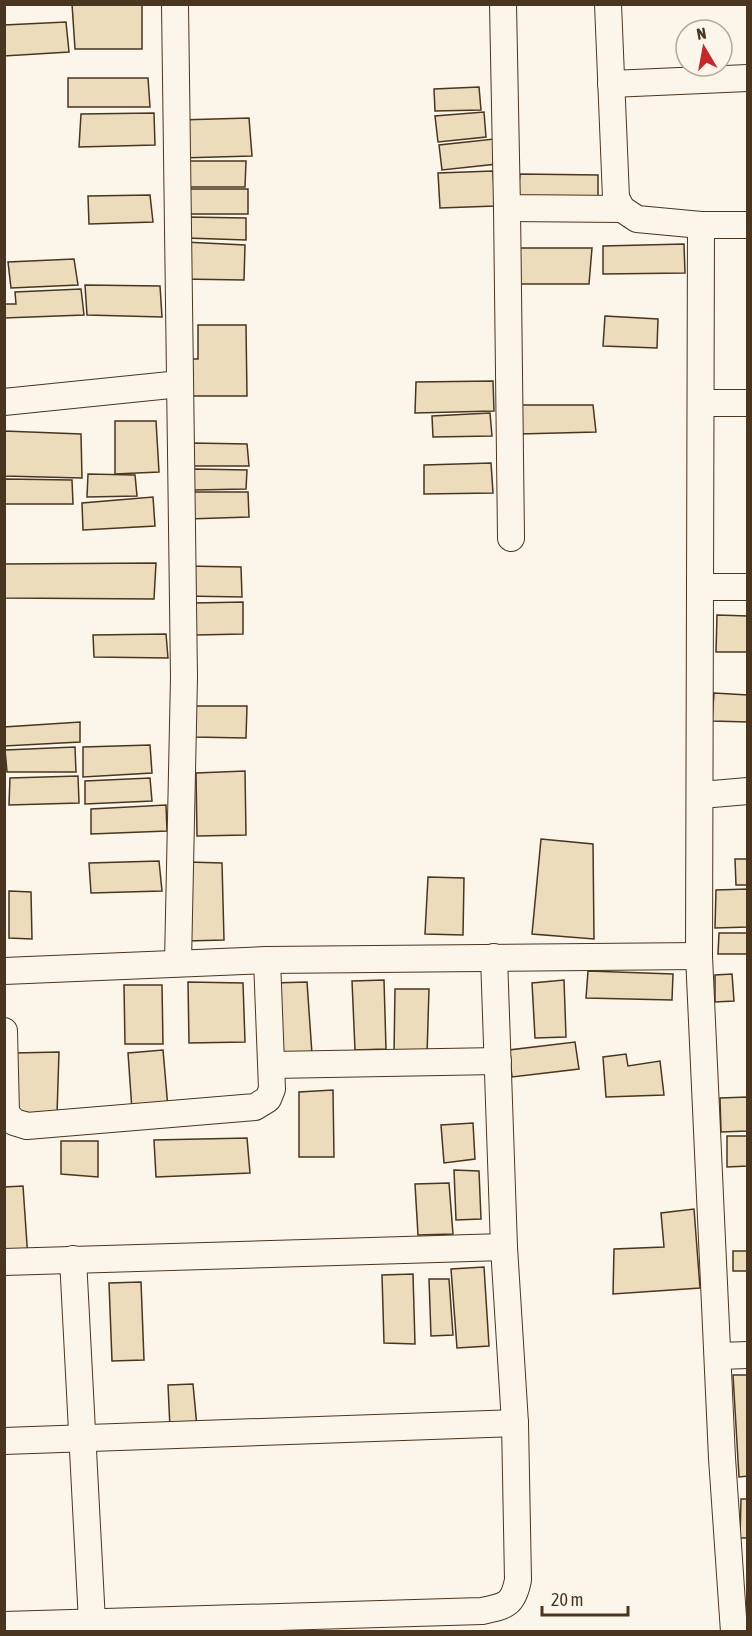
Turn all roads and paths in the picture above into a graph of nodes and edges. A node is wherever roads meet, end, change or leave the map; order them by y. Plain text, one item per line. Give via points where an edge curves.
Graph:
1 (175, 4) edge
2 (503, 4) edge
3 (608, 4) edge
4 (747, 78) edge
5 (611, 84) junction
6 (507, 207) junction
7 (622, 209) junction
8 (701, 225) junction
9 (747, 225) edge
10 (180, 384) junction
11 (4, 402) edge
12 (701, 403) junction
13 (747, 403) edge
14 (511, 538) dead end
15 (701, 587) junction
16 (747, 587) edge
17 (747, 791) edge
18 (701, 795) junction
19 (699, 956) junction
20 (494, 957) junction
21 (267, 960) junction
22 (178, 962) junction
23 (4, 971) edge
24 (4, 1031) edge
25 (498, 1061) junction
26 (272, 1065) junction
27 (504, 1247) junction
28 (73, 1259) junction
29 (4, 1262) edge
30 (747, 1355) edge
31 (718, 1356) junction
32 (515, 1423) junction
33 (81, 1438) junction
34 (4, 1441) edge
35 (738, 1557) edge
36 (92, 1622) junction
37 (4, 1625) edge
38 (734, 1632) edge

1 - 10 street
2 - 6 street
3 - 5 street
4 - 5 street
5 - 7 street via 616,198
6 - 7 street
6 - 14 street
7 - 8 street via 638,219
8 - 9 street
8 - 12 street
10 - 11 street
10 - 22 street via 184,677
12 - 13 street
12 - 15 street
15 - 16 street
15 - 18 street
17 - 18 street
18 - 19 street
19 - 20 street
19 - 31 street
20 - 21 street
20 - 25 street
21 - 22 street
21 - 26 street
22 - 23 street
24 - 26 street via 6,1113 14,1122 27,1126 255,1107 268,1100
25 - 26 street
25 - 27 street
27 - 28 street
27 - 32 street
28 - 29 street
28 - 33 street
30 - 31 street
31 - 35 street
32 - 33 street
32 - 36 street via 518,1580 515,1595 504,1607 482,1611
33 - 34 street
33 - 36 street
35 - 38 street
36 - 37 street

